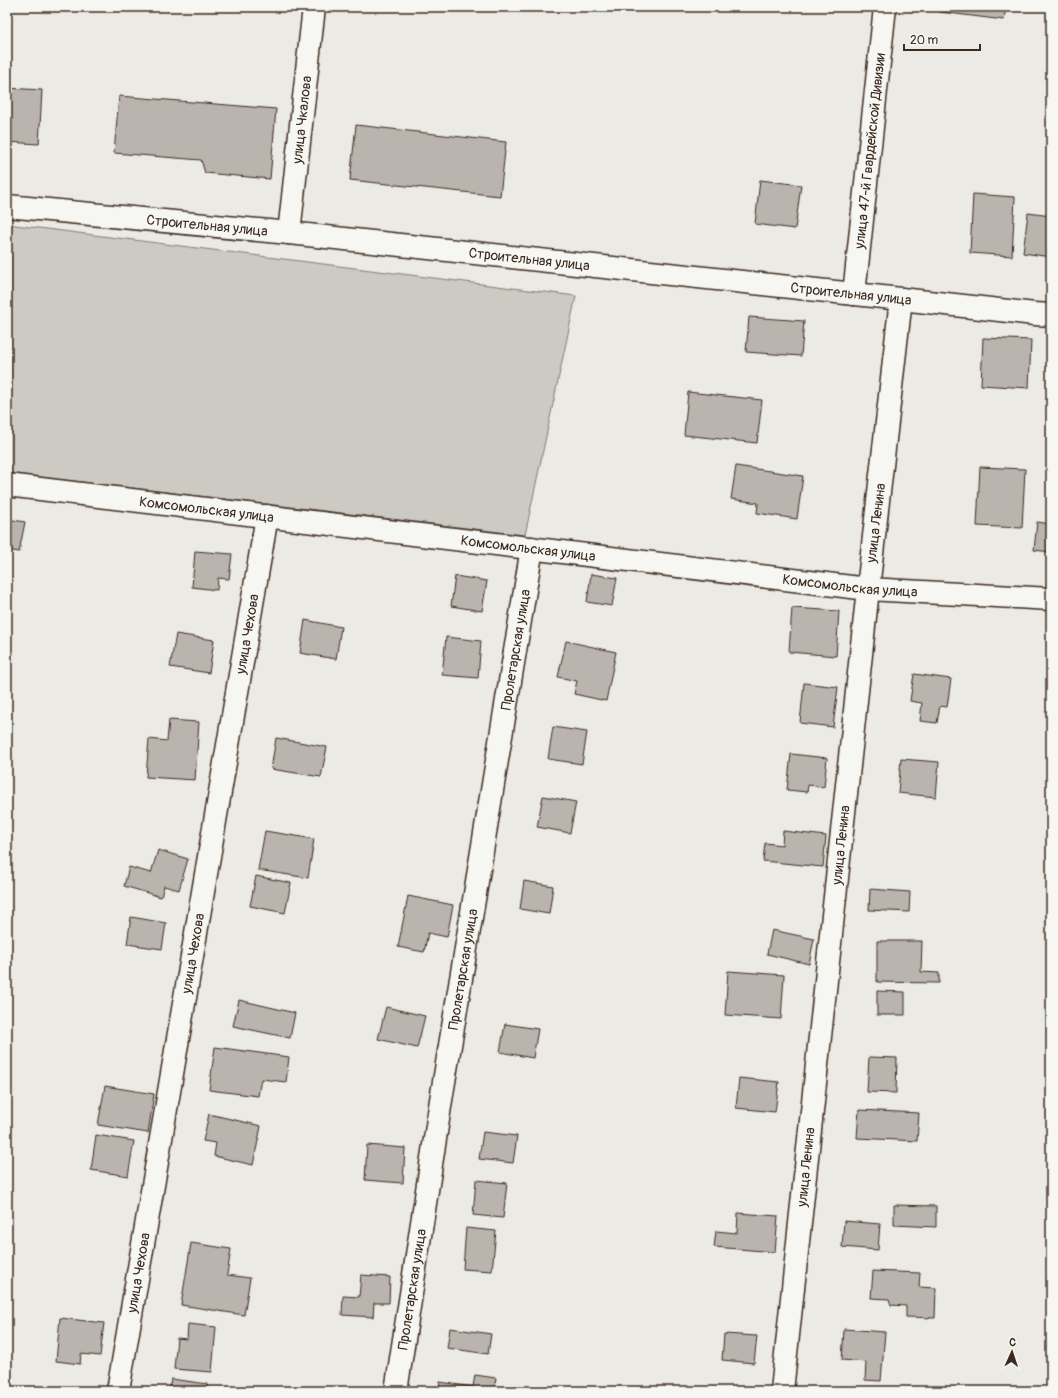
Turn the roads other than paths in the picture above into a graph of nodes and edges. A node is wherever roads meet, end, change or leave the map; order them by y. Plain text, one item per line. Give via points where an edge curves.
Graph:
1 (314, 7) edge
2 (885, 7) edge
3 (7, 206) edge
4 (289, 233) junction
5 (854, 294) junction
6 (901, 299) junction
7 (1051, 315) edge
8 (7, 485) edge
9 (267, 516) junction
10 (532, 548) junction
11 (868, 589) junction
12 (1051, 600) edge
13 (118, 1391) edge
14 (396, 1391) edge
15 (782, 1391) edge

1 - 4 street, улица Чкалова
2 - 5 street, улица 47-й Гвардейской Дивизии
3 - 4 street, Строительная улица
4 - 5 street, Строительная улица
5 - 6 street, Строительная улица
6 - 7 street, Строительная улица
6 - 11 street, улица Ленина
8 - 9 street, Комсомольская улица
9 - 10 street, Комсомольская улица
9 - 13 street, улица Чехова
10 - 11 street, Комсомольская улица
10 - 14 street, Пролетарская улица
11 - 12 street, Комсомольская улица
11 - 15 street, улица Ленина

